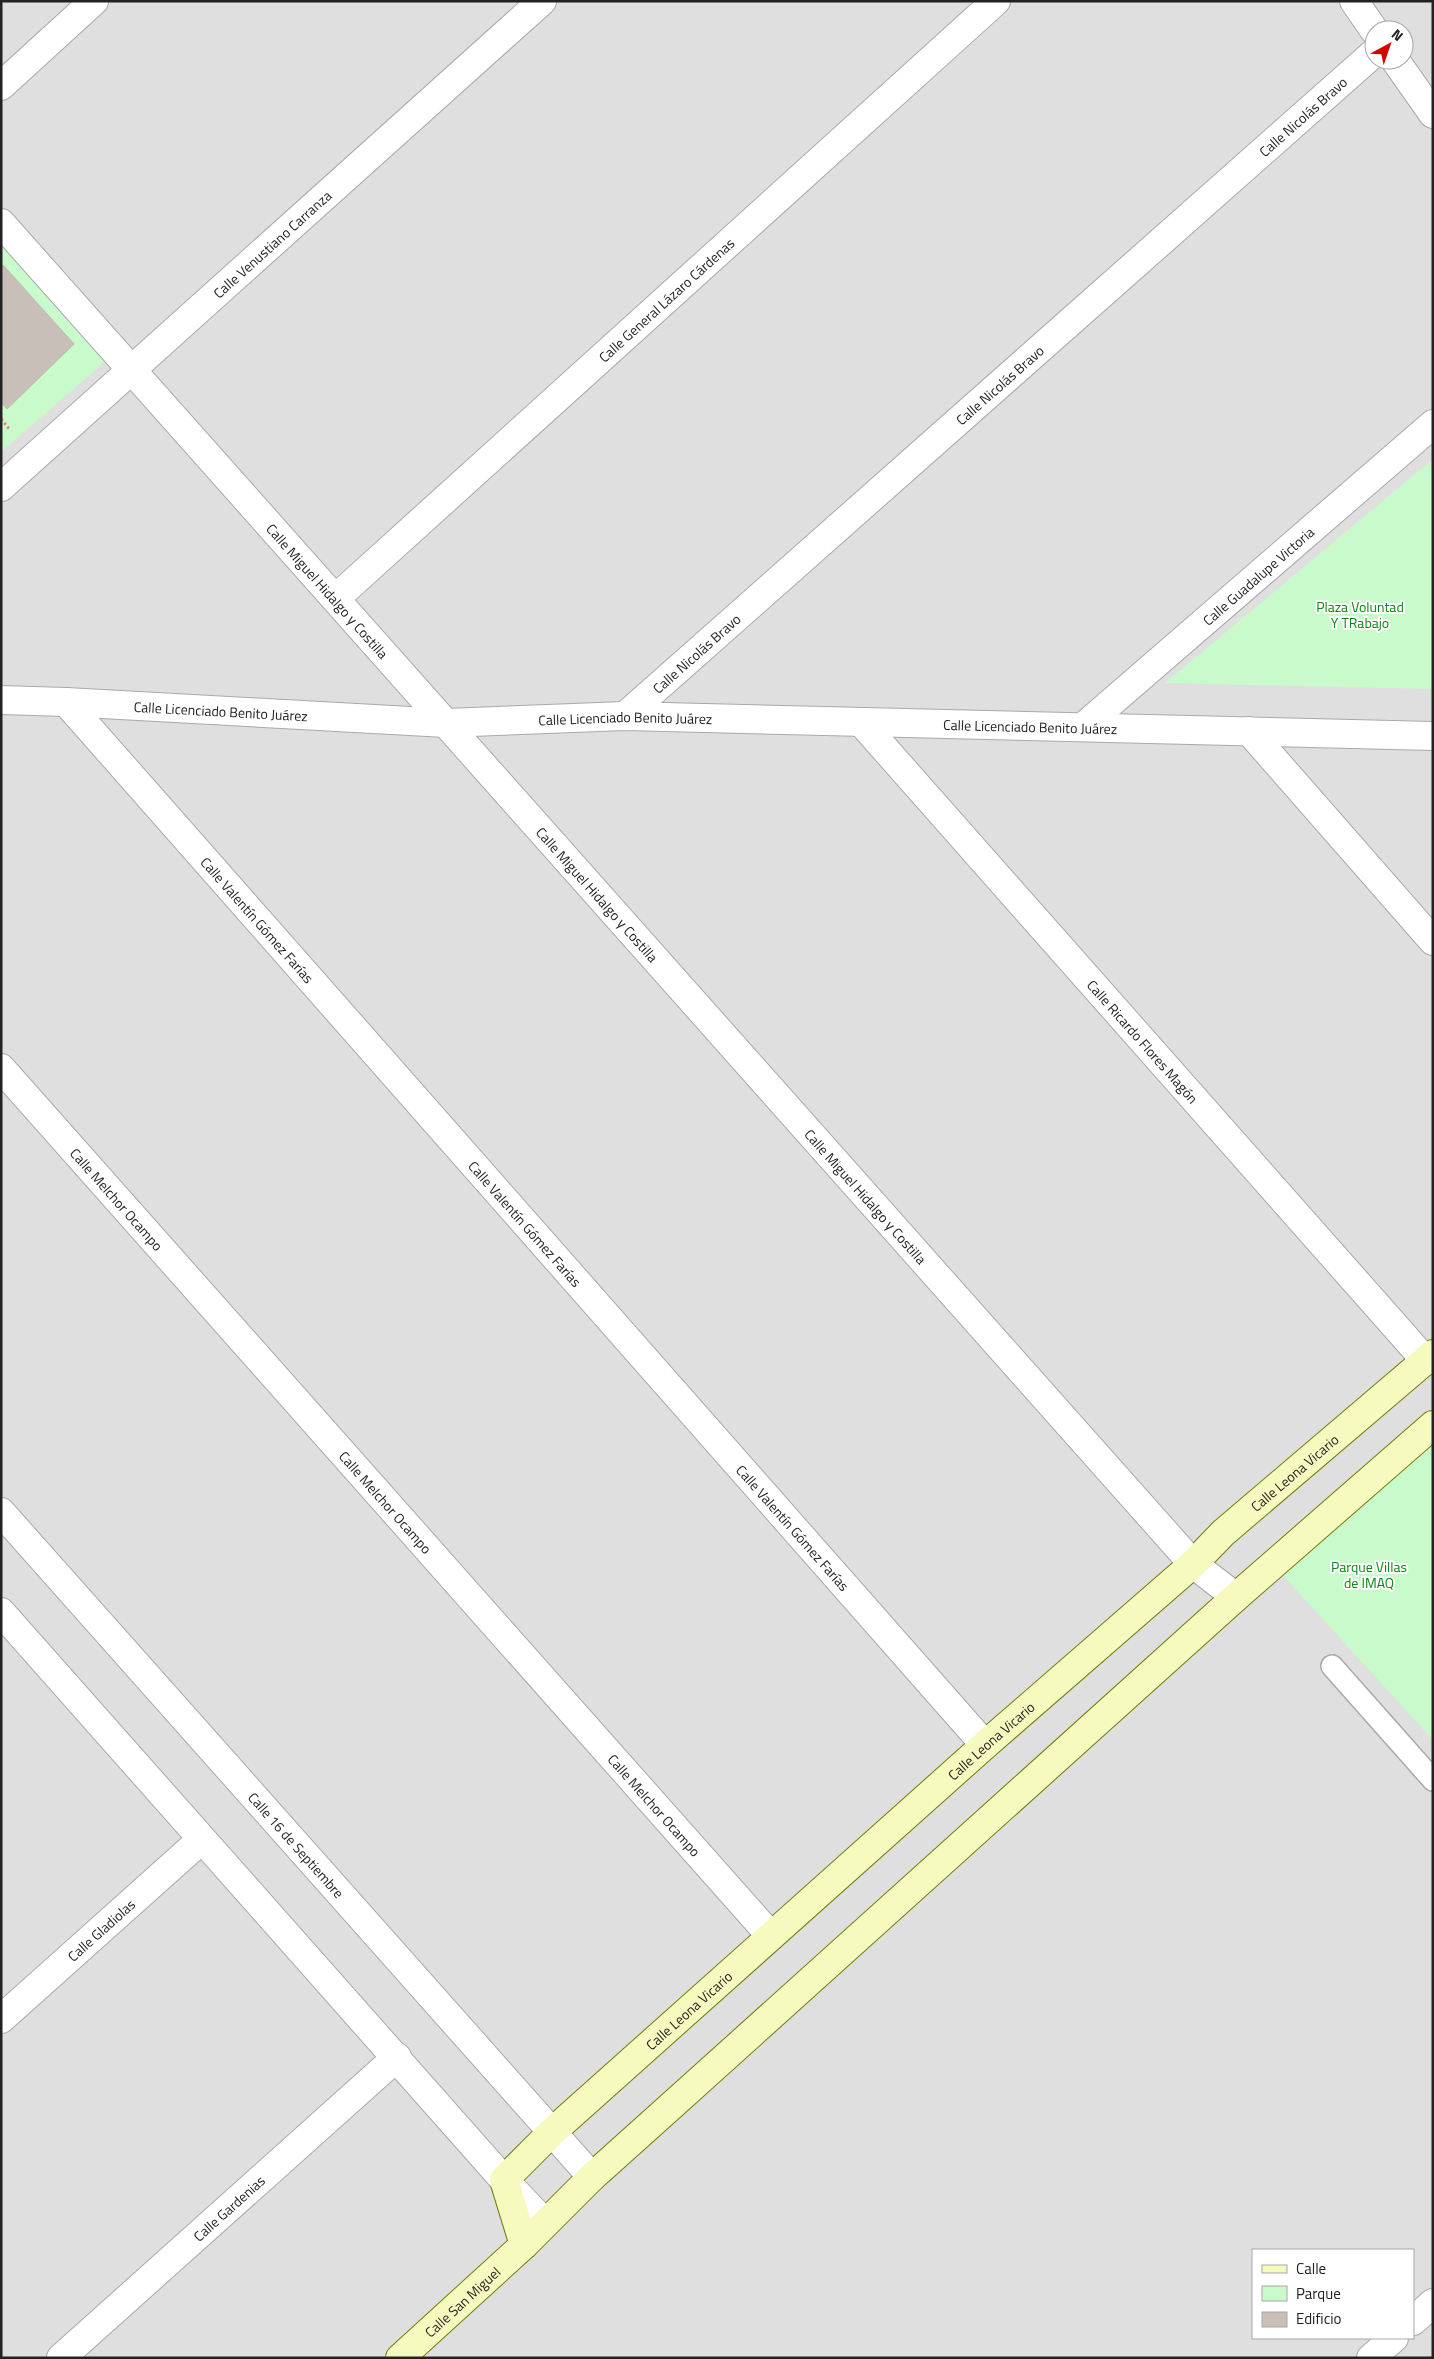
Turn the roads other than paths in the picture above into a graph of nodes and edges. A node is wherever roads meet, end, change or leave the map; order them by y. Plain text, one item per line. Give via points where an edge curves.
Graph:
1 (94, 1) edge
2 (542, 1) edge
3 (996, 1) edge
4 (1354, 1) edge
5 (1367, 20) edge
6 (1364, 62) edge
7 (1402, 70) edge
8 (1, 86) edge
9 (1433, 114) edge
10 (1, 223) edge
11 (132, 370) junction
12 (1433, 424) edge
13 (1, 487) edge
14 (336, 598) junction
15 (1, 700) edge
16 (66, 702) junction
17 (625, 716) junction
18 (861, 722) junction
19 (446, 723) junction
20 (1084, 726) junction
21 (1249, 731) junction
22 (1433, 736) edge
23 (1433, 941) edge
24 (1, 1068) edge
25 (1429, 1357) edge
26 (1433, 1425) edge
27 (1, 1512) edge
28 (1193, 1564) junction
29 (1236, 1597) junction
30 (6, 1626) edge
31 (1332, 1666) dead end
32 (985, 1745) junction
33 (1433, 1780) edge
34 (202, 1840) junction
35 (771, 1936) junction
36 (1, 2019) edge
37 (397, 2057) junction
38 (552, 2132) junction
39 (592, 2177) junction
40 (504, 2180) junction
41 (545, 2223) junction
42 (524, 2245) junction
43 (1433, 2303) edge
44 (1414, 2320) edge
45 (1393, 2339) edge
46 (61, 2358) edge
47 (400, 2358) edge
48 (1371, 2358) edge

1 - 8 street
2 - 11 street, Calle Venustiano Carranza
3 - 14 street, Calle General Lázaro Cárdenas
4 - 5 street
6 - 17 street, Calle Nicolás Bravo
7 - 9 street
10 - 11 street, Calle Miguel Hidalgo y Costilla
11 - 13 street, Calle Venustiano Carranza
11 - 14 street, Calle Miguel Hidalgo y Costilla
12 - 20 street, Calle Guadalupe Victoria
14 - 19 street, Calle Miguel Hidalgo y Costilla
15 - 16 street, Calle Licenciado Benito Juárez
16 - 19 street, Calle Licenciado Benito Juárez
16 - 32 street, Calle Valentín Gómez Farías
17 - 18 street, Calle Licenciado Benito Juárez
17 - 19 street, Calle Licenciado Benito Juárez
18 - 20 street, Calle Licenciado Benito Juárez
18 - 25 street, Calle Ricardo Flores Magón
19 - 28 street, Calle Miguel Hidalgo y Costilla
20 - 21 street, Calle Licenciado Benito Juárez
21 - 22 street, Calle Licenciado Benito Juárez
21 - 23 street
24 - 35 street, Calle Melchor Ocampo
25 - 28 main road, Calle Leona Vicario via 1223,1533
26 - 29 main road
27 - 38 street, Calle 16 de Septiembre
28 - 29 street, Calle Miguel Hidalgo y Costilla
28 - 32 main road, Calle Leona Vicario
29 - 39 main road
30 - 34 street
31 - 33 lane
32 - 35 main road, Calle Leona Vicario
34 - 36 street, Calle Gladiolas
34 - 37 street
35 - 38 main road, Calle Leona Vicario
37 - 40 street
37 - 46 street, Calle Gardenias
38 - 39 street, Calle 16 de Septiembre
38 - 40 main road, Calle Leona Vicario
39 - 41 main road, Calle San Miguel
40 - 41 street
40 - 42 main road
41 - 42 main road, Calle San Miguel
42 - 47 main road, Calle San Miguel
43 - 44 street
45 - 48 street

